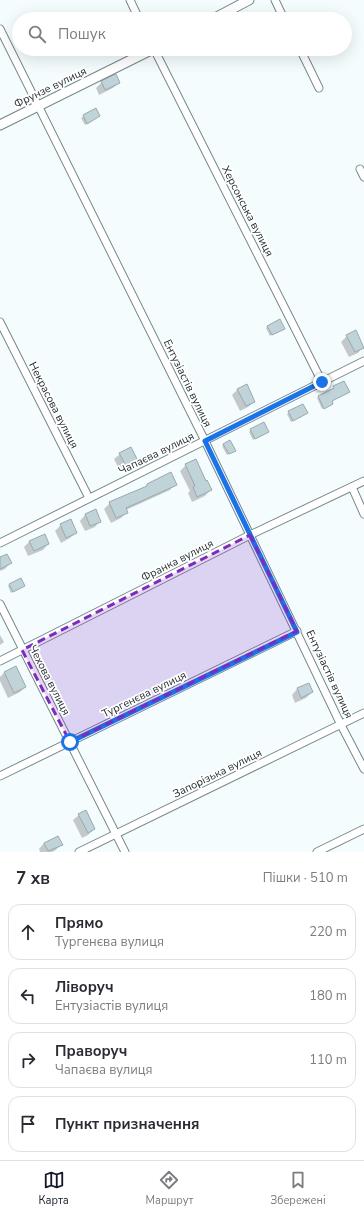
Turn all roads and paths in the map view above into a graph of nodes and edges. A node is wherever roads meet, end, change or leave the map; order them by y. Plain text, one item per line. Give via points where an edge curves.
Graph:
1 (130, 0) edge
2 (249, 0) edge
3 (275, 0) edge
4 (136, 12) edge
5 (226, 12) edge
6 (281, 12) edge
7 (0, 29) edge
8 (12, 52) edge
9 (14, 56) edge
10 (140, 56) edge
11 (158, 56) edge
12 (303, 56) edge
13 (319, 88) dead end
14 (39, 105) junction
15 (0, 125) edge
16 (360, 169) dead end
17 (364, 177) edge
18 (0, 322) edge
19 (364, 361) edge
20 (322, 382) junction
21 (205, 441) junction
22 (364, 480) edge
23 (352, 487) junction
24 (89, 498) junction
25 (364, 514) edge
26 (250, 535) junction
27 (0, 543) edge
28 (0, 604) edge
29 (297, 632) junction
30 (22, 650) junction
31 (0, 661) edge
32 (364, 714) edge
33 (341, 725) junction
34 (70, 742) junction
35 (364, 769) edge
36 (0, 776) edge
37 (364, 829) edge
38 (116, 834) junction
39 (79, 852) edge
40 (125, 852) edge
41 (317, 852) edge

1 - 4 street
2 - 5 street
3 - 6 street
7 - 8 street, Ентузіастів вулиця
9 - 14 street, Ентузіастів вулиця
10 - 14 street, Фрунзе вулиця
11 - 20 street, Херсонська вулиця
12 - 13 street
14 - 15 street, Фрунзе вулиця
14 - 21 street, Ентузіастів вулиця
16 - 17 street
18 - 24 street, Некрасова вулиця
19 - 20 street, Чапаєва вулиця
20 - 21 street, Чапаєва вулиця
21 - 24 street, Чапаєва вулиця
21 - 26 street, Ентузіастів вулиця
22 - 23 street, Франка вулиця
23 - 25 street
23 - 26 street, Франка вулиця
24 - 27 street, Чапаєва вулиця
26 - 29 street, Ентузіастів вулиця
26 - 30 street, Франка вулиця
28 - 30 street, Чехова вулиця
29 - 33 street, Ентузіастів вулиця
29 - 34 street, Тургенєва вулиця
30 - 31 street, Франка вулиця
30 - 34 street, Чехова вулиця
32 - 33 street, Запорізька вулиця
33 - 35 street, Ентузіастів вулиця
33 - 38 street, Запорізька вулиця
34 - 36 street, Тургенєва вулиця
34 - 38 street, Чехова вулиця
37 - 41 street
38 - 39 street, Запорізька вулиця
38 - 40 street, Чехова вулиця

